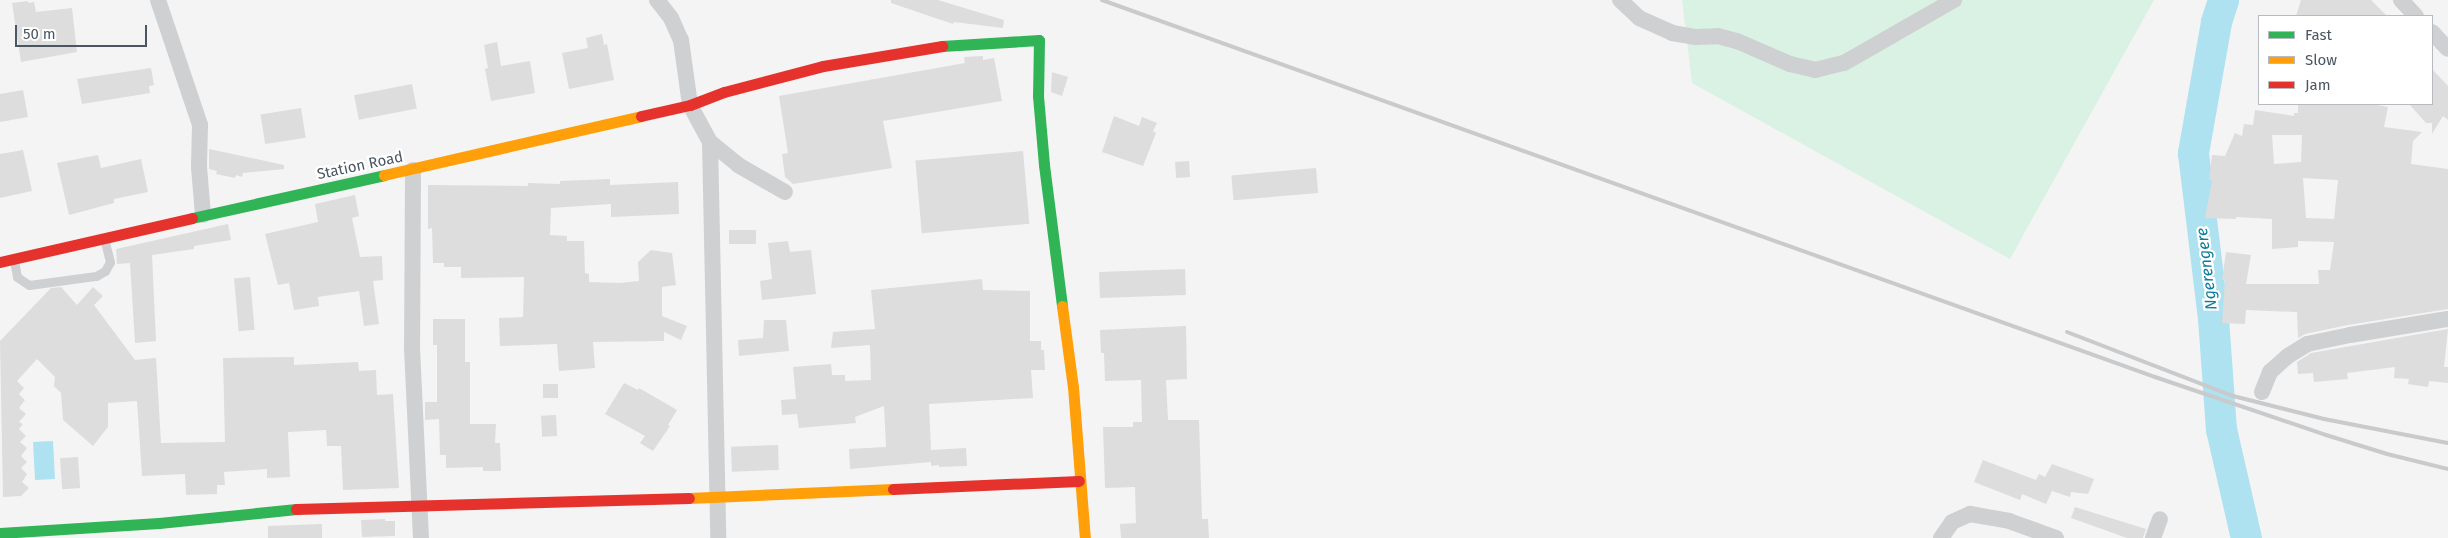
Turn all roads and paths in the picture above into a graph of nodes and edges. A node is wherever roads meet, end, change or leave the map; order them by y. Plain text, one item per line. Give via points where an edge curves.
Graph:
1 (158, 0) edge
2 (657, 0) edge
3 (1620, 0) edge
4 (1954, 0) edge
5 (2401, 0) edge
6 (2415, 15) edge
7 (2433, 33) edge
8 (2448, 50) edge
9 (690, 105) junction
10 (710, 142) junction
11 (413, 170) junction
12 (785, 192) dead end
13 (203, 215) junction
14 (104, 238) junction
15 (14, 260) junction
16 (0, 262) edge
17 (2448, 319) edge
18 (2262, 392) dead end
19 (1080, 481) junction
20 (716, 497) junction
21 (420, 505) junction
22 (2160, 519) dead end
23 (0, 533) edge
24 (420, 538) edge
25 (718, 538) edge
26 (1085, 538) edge
27 (1941, 538) edge
28 (2056, 538) edge
29 (2152, 538) edge

1 - 13 street via 200,125 198,167
2 - 9 street via 671,18 681,40
3 - 4 street via 1640,18 1672,33 1718,36 1790,64 1815,70 1844,63
5 - 6 street
7 - 8 street
9 - 10 street
9 - 11 street, Station Road
9 - 19 street, Station Road via 724,92 845,62 956,44 1039,40 1038,96 1044,165 1073,387
10 - 12 street via 738,165
10 - 20 street
11 - 13 street, Station Road
11 - 21 street via 412,348
13 - 14 street, Station Road
14 - 15 street, Station Road
14 - 15 lane via 110,262 96,276 30,286 17,277
15 - 16 street, Station Road
17 - 18 street via 2307,344 2270,372
19 - 20 street
19 - 26 street
20 - 21 street
20 - 25 street
21 - 23 street via 290,509 159,523
21 - 24 street
22 - 29 street
27 - 28 street via 1952,522 1970,514 2009,521

